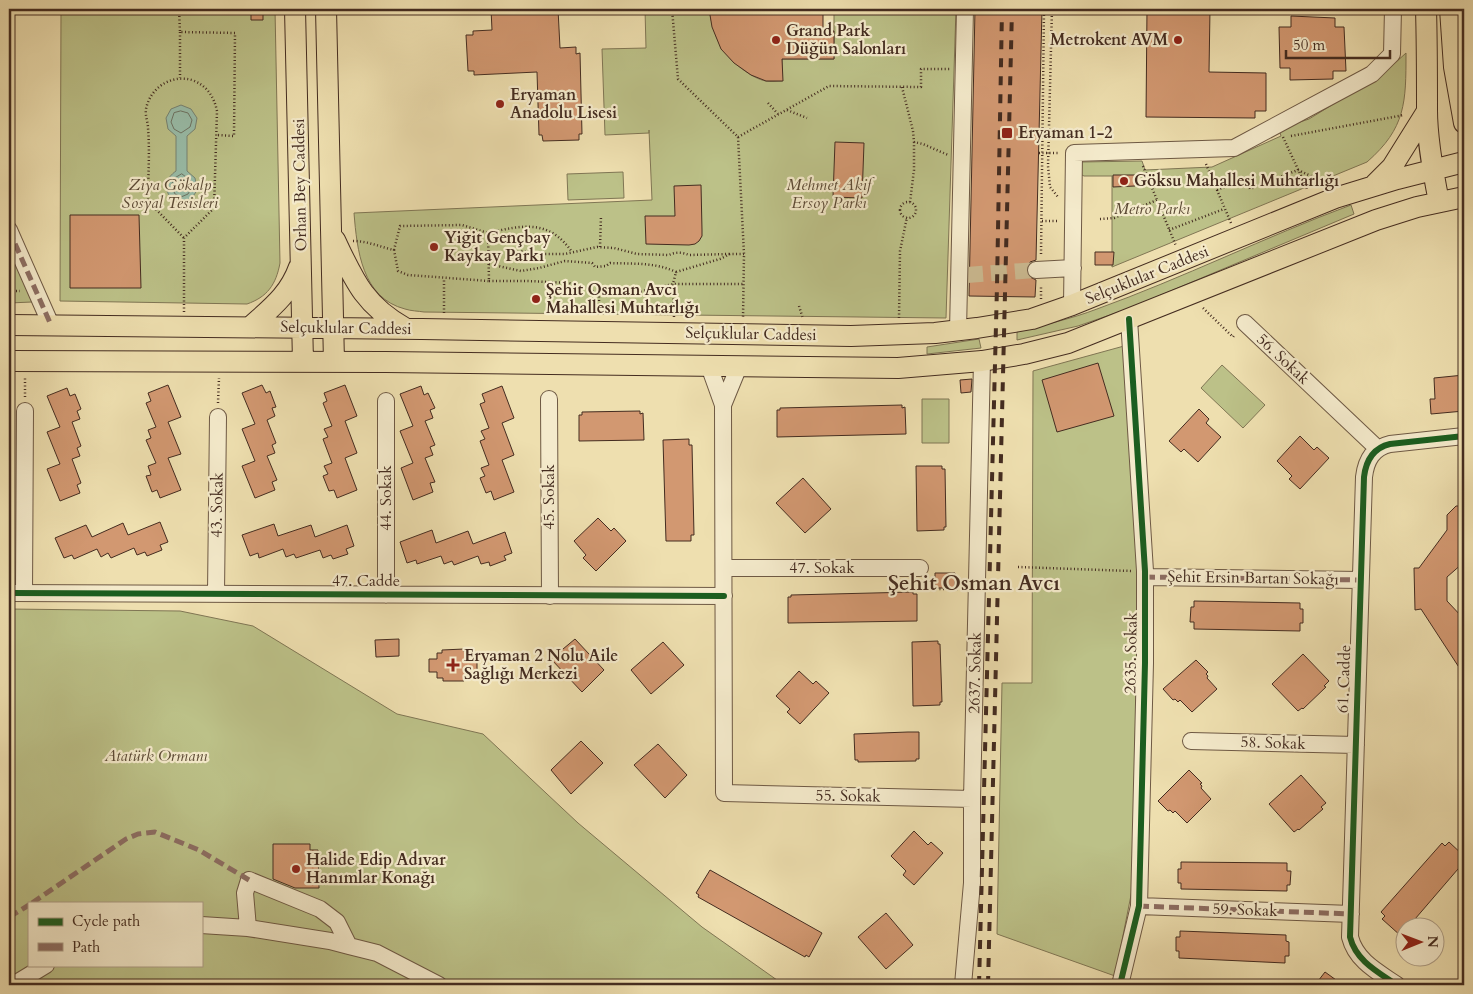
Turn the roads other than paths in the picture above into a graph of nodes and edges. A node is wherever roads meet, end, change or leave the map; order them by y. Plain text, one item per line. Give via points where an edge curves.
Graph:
1 (295, 9) edge
2 (326, 9) edge
3 (965, 9) edge
4 (1393, 9) edge
5 (1426, 9) edge
6 (1450, 9) edge
7 (1427, 111) junction
8 (1463, 117) edge
9 (1464, 162) edge
10 (1432, 169) junction
11 (1372, 186) junction
12 (1464, 197) edge
13 (1439, 202) junction
14 (9, 230) edge
15 (334, 236) junction
16 (301, 260) junction
17 (1073, 268) junction
18 (1039, 270) tunnel mouth
19 (1072, 306) junction
20 (1129, 319) junction
21 (1245, 323) road end
22 (9, 325) edge
23 (52, 325) junction
24 (250, 327) junction
25 (302, 327) junction
26 (334, 328) junction
27 (404, 328) junction
28 (958, 331) junction
29 (709, 334) junction
30 (740, 334) junction
31 (17, 361) edge
32 (982, 361) junction
33 (303, 362) junction
34 (334, 362) junction
35 (709, 366) junction
36 (739, 366) junction
37 (549, 399) dead end
38 (386, 401) dead end
39 (723, 405) junction
40 (25, 411) road end
41 (218, 417) road end
42 (1464, 436) edge
43 (1377, 448) junction
44 (724, 568) junction
45 (920, 568) road end
46 (1145, 574) junction
47 (1360, 580) junction
48 (16, 593) edge
49 (216, 593) junction
50 (386, 595) junction
51 (550, 596) junction
52 (724, 596) junction
53 (1191, 741) dead end
54 (1356, 745) junction
55 (972, 799) junction
56 (1139, 906) junction
57 (1350, 914) junction
58 (202, 925) edge
59 (248, 928) junction
60 (348, 946) junction
61 (44, 966) edge
62 (16, 985) edge
63 (438, 985) edge
64 (963, 985) edge
65 (1120, 985) edge
66 (1397, 985) edge

1 - 16 main road, Orhan Bey Caddesi
2 - 15 main road, Orhan Bey Caddesi
3 - 28 street via 963,275
4 - 17 street via 1392,54 1386,61 1372,74 1280,131 1234,148 1074,153
5 - 7 main road
6 - 8 main road via 1454,67
7 - 10 main road
7 - 11 main road via 1392,167
9 - 10 main road, Selçuklular Caddesi
10 - 11 main road, Selçuklular Caddesi
10 - 13 main road
11 - 19 main road, Selçuklular Caddesi
12 - 13 main road, Selçuklular Caddesi
13 - 20 main road, Selçuklular Caddesi via 1376,220
14 - 23 street
15 - 26 main road, Orhan Bey Caddesi
15 - 27 main road via 349,272 367,299 384,316
16 - 24 main road via 286,294
16 - 25 main road, Orhan Bey Caddesi
17 - 18 street
17 - 19 street
19 - 28 main road, Selçuklular Caddesi via 1032,319
20 - 32 main road, Selçuklular Caddesi via 1068,343
20 - 46 street, 2635. Sokak
21 - 43 street, 56. Sokak
22 - 23 main road, Selçuklular Caddesi
23 - 24 main road, Selçuklular Caddesi
24 - 25 main road, Selçuklular Caddesi
25 - 26 main road, Selçuklular Caddesi
25 - 33 main road, Orhan Bey Caddesi
26 - 27 main road, Selçuklular Caddesi
26 - 34 main road, Orhan Bey Caddesi
27 - 29 main road, Selçuklular Caddesi
28 - 30 main road, Selçuklular Caddesi via 851,336
29 - 30 main road, Selçuklular Caddesi
29 - 35 main road
30 - 36 main road
31 - 33 main road, Selçuklular Caddesi
32 - 36 main road, Selçuklular Caddesi via 898,368
32 - 55 street, 2637. Sokak
33 - 34 main road, Selçuklular Caddesi
34 - 35 main road, Selçuklular Caddesi
35 - 36 main road, Selçuklular Caddesi
35 - 39 street
36 - 39 street
37 - 51 street, 45. Sokak
38 - 50 street, 44. Sokak
39 - 44 street
40 - 48 street
41 - 49 street, 43. Sokak
42 - 43 street
43 - 47 street, 61. Cadde via 1367,462 1364,477
44 - 45 street, 47. Sokak
44 - 52 street
46 - 47 street, Şehit Ersin Bartan Sokağı
46 - 56 street, 2635. Sokak
47 - 54 street, 61. Cadde
48 - 49 street, 47. Cadde
49 - 50 street, 47. Cadde
50 - 51 street, 47. Cadde
51 - 52 street, 47. Cadde
52 - 55 street, 55. Sokak via 724,793
53 - 54 street, 58. Sokak
54 - 57 street, 61. Cadde
55 - 64 street, 2637. Sokak via 972,883
56 - 57 street, 59. Sokak
56 - 65 street, 2635. Sokak
57 - 66 street, 61. Cadde via 1350,937 1356,952
58 - 59 street
59 - 60 street
59 - 60 street via 245,893 249,880 320,909 337,922
60 - 63 street via 377,953
61 - 62 street

